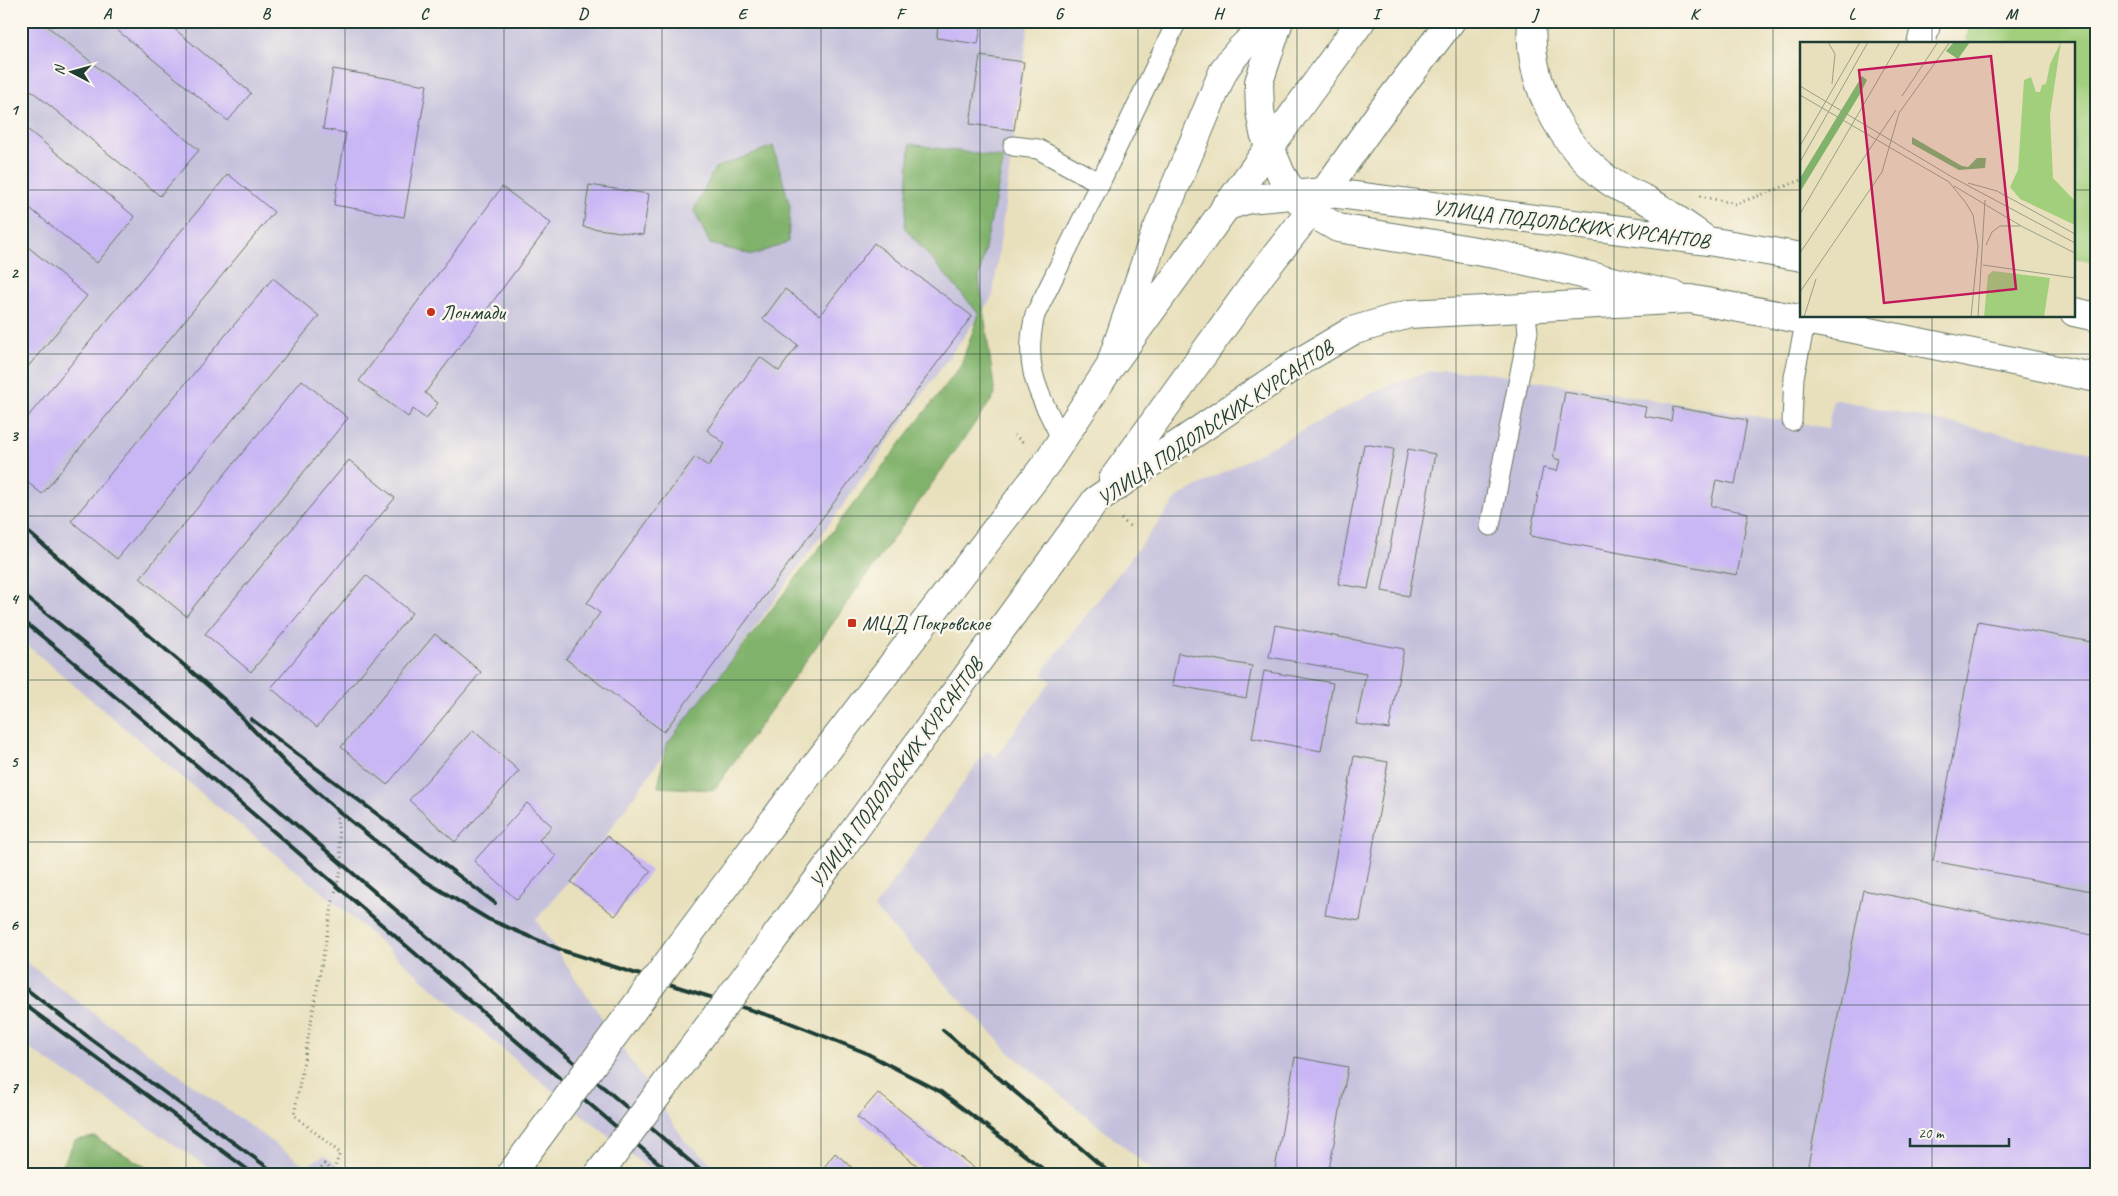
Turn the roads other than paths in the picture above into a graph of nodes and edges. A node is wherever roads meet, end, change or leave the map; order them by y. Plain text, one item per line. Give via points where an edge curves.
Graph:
1 (1177, 21) edge
2 (1273, 21) edge
3 (1279, 21) edge
4 (1361, 21) edge
5 (1451, 21) edge
6 (1532, 21) edge
7 (1927, 21) edge
8 (1922, 42) edge
9 (1013, 146) dead end
10 (1270, 147) junction
11 (1100, 183) junction
12 (1309, 199) junction
13 (1225, 207) junction
14 (1708, 241) junction
15 (1800, 258) edge
16 (1690, 299) junction
17 (1525, 307) junction
18 (2076, 312) edge
19 (2097, 317) edge
20 (1806, 320) junction
21 (1108, 370) junction
22 (2097, 378) edge
23 (1792, 421) dead end
24 (1062, 440) junction
25 (1102, 495) junction
26 (1490, 526) dead end
27 (510, 1175) edge
28 (598, 1175) edge

1 - 11 lane
2 - 21 main road via 1240,49 1223,72 1154,237
3 - 10 main road via 1259,82 1260,111
4 - 10 main road
5 - 12 main road
6 - 14 main road via 1537,77 1558,128 1581,156 1609,180
7 - 8 main road
9 - 11 lane via 1038,149
10 - 12 main road via 1281,174
10 - 13 main road
11 - 24 lane via 1035,315 1030,337 1034,382
12 - 13 main road, УЛИЦА ПОДОЛЬСКИХ КУРСАНТОВ via 1249,199
12 - 14 main road, УЛИЦА ПОДОЛЬСКИХ КУРСАНТОВ
12 - 16 main road via 1338,228 1500,255
12 - 25 main road via 1262,273
13 - 21 main road
14 - 15 main road, УЛИЦА ПОДОЛЬСКИХ КУРСАНТОВ
16 - 17 main road, УЛИЦА ПОДОЛЬСКИХ КУРСАНТОВ
16 - 20 main road, УЛИЦА ПОДОЛЬСКИХ КУРСАНТОВ
17 - 25 main road, УЛИЦА ПОДОЛЬСКИХ КУРСАНТОВ via 1409,314 1352,331 1298,362
17 - 26 lane via 1528,332
18 - 19 main road
20 - 22 main road, УЛИЦА ПОДОЛЬСКИХ КУРСАНТОВ
20 - 23 lane via 1794,377
21 - 24 main road
24 - 27 main road, bridge
25 - 28 main road, УЛИЦА ПОДОЛЬСКИХ КУРСАНТОВ, bridge via 1077,524

